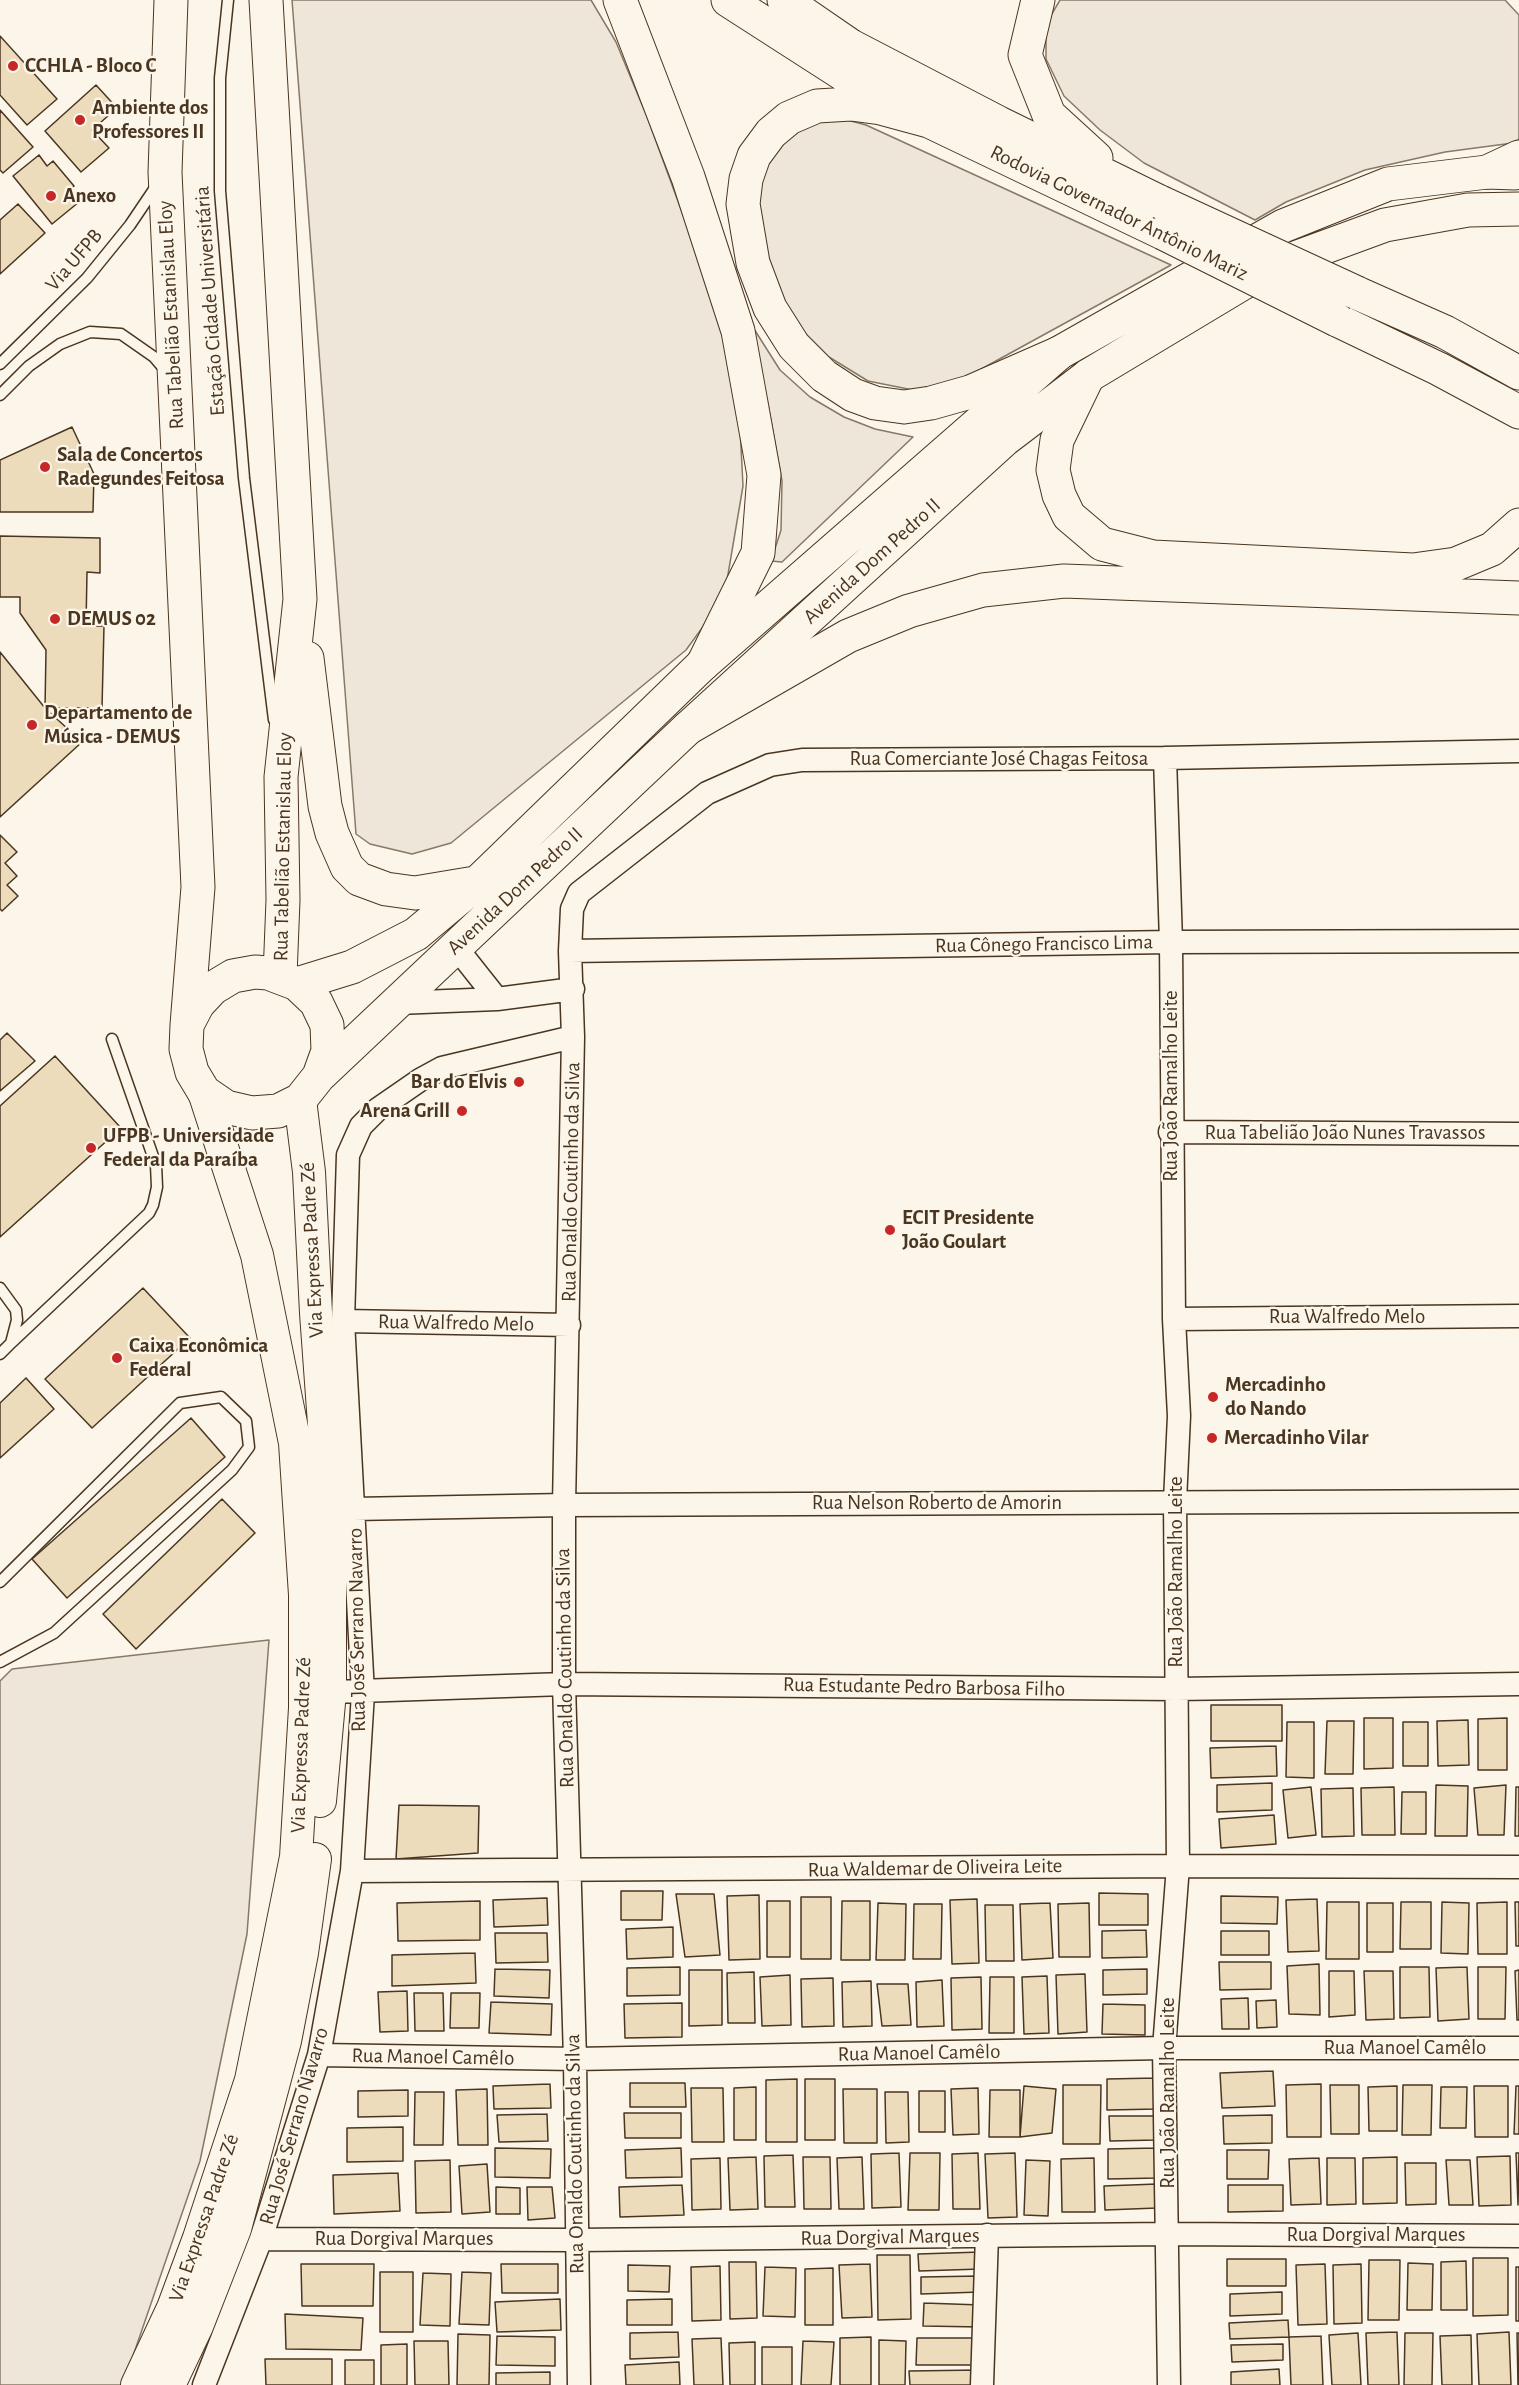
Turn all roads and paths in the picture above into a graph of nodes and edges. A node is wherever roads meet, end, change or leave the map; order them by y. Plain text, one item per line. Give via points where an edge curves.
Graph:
1 (171, 0) edge
2 (228, 0) edge
3 (266, 0) edge
4 (620, 0) edge
5 (728, 0) edge
6 (784, 0) edge
7 (1038, 0) edge
8 (929, 121) junction
9 (1519, 157) edge
10 (1487, 171) junction
11 (165, 172) junction
12 (1519, 174) edge
13 (1519, 209) edge
14 (1156, 210) junction
15 (1445, 332) junction
16 (1059, 353) junction
17 (1519, 360) edge
18 (0, 364) edge
19 (1439, 369) junction
20 (1519, 373) edge
21 (1088, 376) junction
22 (174, 381) junction
23 (0, 395) edge
24 (1519, 412) edge
25 (1519, 439) edge
26 (1519, 525) edge
27 (1519, 598) edge
28 (300, 599) junction
29 (703, 664) junction
30 (688, 728) junction
31 (1519, 751) edge
32 (1165, 758) junction
33 (281, 777) junction
34 (477, 883) junction
35 (1519, 941) edge
36 (1171, 942) junction
37 (455, 946) junction
38 (570, 951) junction
39 (288, 980) junction
40 (573, 989) junction
41 (497, 999) junction
42 (397, 1004) junction
43 (187, 1026) junction
44 (573, 1036) junction
45 (112, 1039) dead end
46 (309, 1088) junction
47 (204, 1092) junction
48 (1170, 1132) junction
49 (1519, 1134) edge
50 (0, 1288) edge
51 (1519, 1316) edge
52 (1174, 1318) junction
53 (343, 1322) junction
54 (568, 1325) junction
55 (11, 1343) junction
56 (0, 1354) edge
57 (1175, 1501) junction
58 (1519, 1501) edge
59 (564, 1505) junction
60 (354, 1509) junction
61 (0, 1582) edge
62 (0, 1662) edge
63 (564, 1684) junction
64 (1519, 1684) edge
65 (1176, 1689) junction
66 (330, 1692) junction
67 (363, 1693) junction
68 (1178, 1866) junction
69 (1519, 1867) edge
70 (352, 1871) junction
71 (568, 1871) junction
72 (1164, 2048) junction
73 (1519, 2048) edge
74 (319, 2055) junction
75 (575, 2059) junction
76 (1168, 2234) junction
77 (987, 2235) junction
78 (1519, 2236) edge
79 (261, 2239) junction
80 (576, 2240) junction
81 (137, 2385) edge
82 (169, 2385) edge
83 (204, 2385) edge
84 (579, 2385) edge
85 (982, 2385) edge
86 (1170, 2385) edge

1 - 11 main road, Rua Tabelião Estanislau Eloy
2 - 33 lane, Estação Cidade Universitária via 220,78 220,191 244,478
3 - 28 main road, Rua Tabelião Estanislau Eloy
4 - 29 main road via 688,177 738,331 764,475 758,553
5 - 8 main road, Rodovia Governador Antônio Mariz via 854,81
6 - 14 main road, Rodovia Governador Antônio Mariz via 850,46
7 - 14 main road via 1025,55 1049,115
8 - 14 main road, Rodovia Governador Antônio Mariz
8 - 16 main road via 881,108 851,104 817,106 789,118 771,133 754,156 743,204 753,263 770,308 794,346 824,376 853,395 875,403 904,407 931,403 970,392
9 - 10 main road
10 - 12 main road, Avenida Dom Pedro II
10 - 16 main road, Avenida Dom Pedro II via 1388,184 1283,226
11 - 18 lane, Via UFPB via 130,225 87,278
11 - 22 main road, Rua Tabelião Estanislau Eloy
13 - 21 main road, Avenida Dom Pedro II via 1468,210 1385,225 1268,268
14 - 15 main road, Rodovia Governador Antônio Mariz, bridge
14 - 19 main road, Rodovia Governador Antônio Mariz, bridge via 1337,320
15 - 17 main road
15 - 20 main road, Rodovia Governador Antônio Mariz
16 - 29 main road, Avenida Dom Pedro II
19 - 24 main road, Rodovia Governador Antônio Mariz
19 - 25 main road via 1512,428
21 - 26 main road via 1057,440 1053,470 1069,516 1102,544 1153,557 1413,570 1456,564 1492,549
21 - 30 main road, Avenida Dom Pedro II via 1004,440
22 - 23 lane via 154,357 133,341 120,334 90,332 60,344 29,366
22 - 43 main road, Rua Tabelião Estanislau Eloy via 198,887
27 - 30 main road via 1064,581 983,590 909,611 848,636
28 - 33 main road, Rua Tabelião Estanislau Eloy
28 - 34 main road via 325,806 347,867 359,879 386,890 415,893
29 - 34 main road, Avenida Dom Pedro II
30 - 37 main road, Avenida Dom Pedro II
31 - 32 street, Rua Comerciante José Chagas Feitosa
32 - 36 street, Rua João Ramalho Leite
32 - 38 street, Rua Comerciante José Chagas Feitosa via 802,760 770,765 707,793 588,884 572,909
33 - 39 main road, Rua Tabelião Estanislau Eloy
34 - 39 main road, Avenida Dom Pedro II via 416,934 384,952
35 - 36 street, Rua Cônego Francisco Lima
36 - 38 street, Rua Cônego Francisco Lima
36 - 48 street, Rua João Ramalho Leite
37 - 41 street
37 - 42 main road, Avenida Dom Pedro II
38 - 40 street, Rua Onaldo Coutinho da Silva
39 - 43 main road via 255,972 233,976 213,988 198,1004
39 - 46 main road via 316,1002 327,1025 328,1051
40 - 41 street
40 - 44 street, Rua Onaldo Coutinho da Silva
41 - 42 street
42 - 46 main road, Avenida Dom Pedro II
43 - 47 main road via 186,1049 192,1072
44 - 53 street, Rua José Serrano Navarro via 442,1068 397,1095 361,1126 352,1141 346,1170
44 - 54 street, Rua Onaldo Coutinho da Silva
45 - 55 lane via 156,1165 153,1205
46 - 47 main road via 278,1111 252,1113 226,1107
46 - 66 main road, Via Expressa Padre Zé via 316,1313 330,1507
47 - 81 main road, Via Expressa Padre Zé via 257,1255 296,1443 305,1595 305,1708 296,1857 251,2080 173,2308
48 - 49 street, Rua Tabelião João Nunes Travassos
48 - 52 street, Rua João Ramalho Leite
50 - 55 lane via 16,1310
51 - 52 street, Rua Walfredo Melo
52 - 57 street, Rua João Ramalho Leite via 1179,1416
53 - 54 street, Rua Walfredo Melo
53 - 60 street, Rua José Serrano Navarro
54 - 59 street, Rua Onaldo Coutinho da Silva
55 - 56 lane
57 - 58 street, Rua Nelson Roberto de Amorin
57 - 59 street, Rua Nelson Roberto de Amorin
57 - 65 street, Rua João Ramalho Leite
59 - 60 street, Rua Nelson Roberto de Amorin
59 - 63 street, Rua Onaldo Coutinho da Silva
60 - 67 street, Rua José Serrano Navarro
61 - 62 lane via 180,1403 220,1397 246,1421 249,1447 232,1470 54,1633
63 - 65 street, Rua Estudante Pedro Barbosa Filho
63 - 67 street, Rua Estudante Pedro Barbosa Filho
63 - 71 street, Rua Onaldo Coutinho da Silva
64 - 65 street, Rua Estudante Pedro Barbosa Filho
65 - 68 street, Rua João Ramalho Leite
66 - 67 street, Rua Estudante Pedro Barbosa Filho
66 - 82 main road, Via Expressa Padre Zé via 314,1868 285,2041 235,2229
67 - 70 street, Rua José Serrano Navarro
68 - 69 street, Rua Waldemar de Oliveira Leite
68 - 71 street, Rua Waldemar de Oliveira Leite
68 - 72 street, Rua João Ramalho Leite
70 - 71 street, Rua Waldemar de Oliveira Leite
70 - 74 street, Rua José Serrano Navarro
71 - 75 street, Rua Onaldo Coutinho da Silva
72 - 73 street, Rua Manoel Camêlo
72 - 75 street, Rua Manoel Camêlo
72 - 76 street, Rua João Ramalho Leite
74 - 75 street, Rua Manoel Camêlo
74 - 79 street, Rua José Serrano Navarro
75 - 80 street, Rua Onaldo Coutinho da Silva
76 - 77 street, Rua Dorgival Marques
76 - 78 street, Rua Dorgival Marques
76 - 86 street, Rua João Ramalho Leite
77 - 80 street, Rua Dorgival Marques
77 - 85 street
79 - 80 street, Rua Dorgival Marques
79 - 83 street, Rua José Serrano Navarro
80 - 84 street, Rua Onaldo Coutinho da Silva

